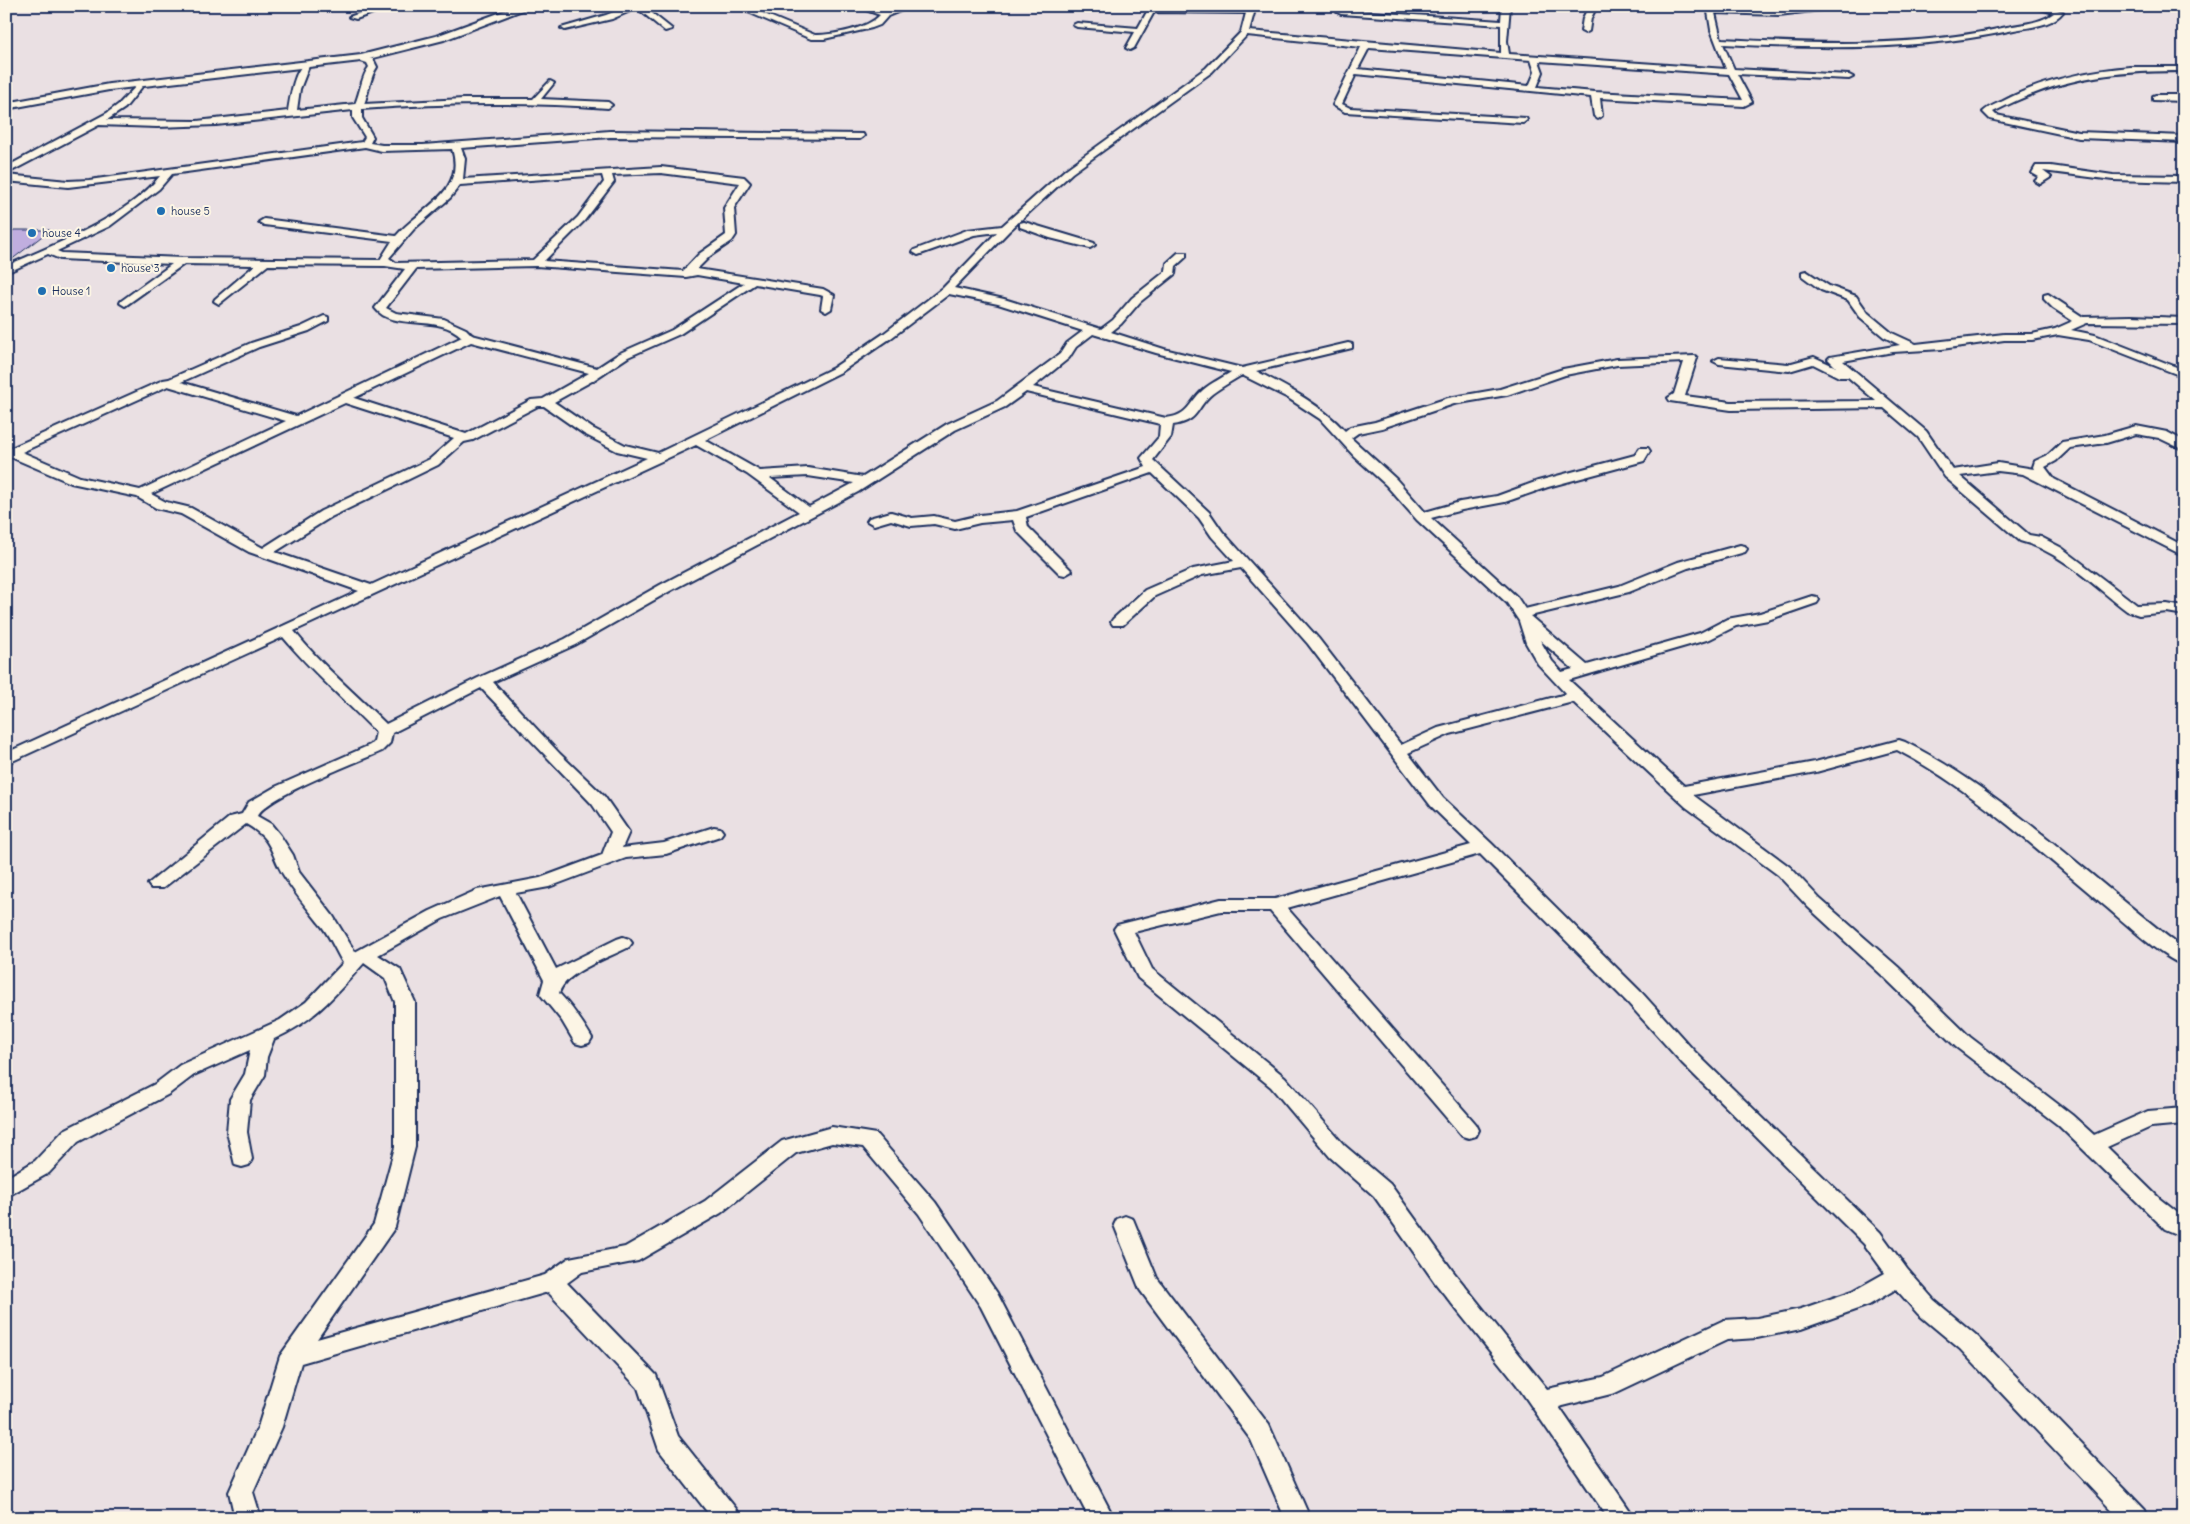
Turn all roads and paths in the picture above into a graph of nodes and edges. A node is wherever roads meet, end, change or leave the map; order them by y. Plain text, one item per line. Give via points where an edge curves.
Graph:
1 (388, 6) edge
2 (528, 6) edge
3 (637, 6) edge
4 (738, 6) edge
5 (859, 6) edge
6 (909, 6) edge
7 (1506, 6) edge
8 (1593, 6) edge
9 (1851, 6) edge
10 (2035, 6) edge
11 (1152, 8) edge
12 (1711, 8) edge
13 (1252, 9) edge
14 (1341, 12) dead end
15 (884, 14) junction
16 (353, 17) dead end
17 (1504, 23) junction
18 (1077, 25) dead end
19 (565, 28) dead end
20 (668, 29) dead end
21 (1138, 30) junction
22 (1585, 31) dead end
23 (1245, 33) junction
24 (1720, 41) junction
25 (1366, 45) junction
26 (1130, 48) dead end
27 (1505, 55) junction
28 (1534, 57) junction
29 (361, 58) junction
30 (305, 66) junction
31 (2184, 69) edge
32 (1355, 71) junction
33 (1733, 73) junction
34 (1849, 77) dead end
35 (141, 83) junction
36 (550, 83) dead end
37 (1533, 88) junction
38 (1594, 95) junction
39 (2156, 98) dead end
40 (2184, 98) edge
41 (535, 101) junction
42 (608, 105) dead end
43 (6, 106) edge
44 (358, 107) junction
45 (292, 112) junction
46 (1598, 116) dead end
47 (1523, 120) dead end
48 (99, 122) junction
49 (860, 136) dead end
50 (2184, 139) edge
51 (365, 144) junction
52 (456, 146) junction
53 (172, 170) junction
54 (6, 171) edge
55 (604, 172) junction
56 (6, 178) edge
57 (2184, 179) edge
58 (2040, 181) dead end
59 (458, 182) junction
60 (264, 222) dead end
61 (1014, 226) junction
62 (1062, 227) dead end
63 (399, 239) junction
64 (1090, 245) dead end
65 (50, 251) junction
66 (918, 252) dead end
67 (1182, 255) dead end
68 (182, 261) junction
69 (265, 262) junction
70 (386, 263) junction
71 (536, 263) junction
72 (413, 265) junction
73 (6, 270) edge
74 (686, 274) junction
75 (1806, 274) dead end
76 (755, 280) junction
77 (947, 290) junction
78 (2048, 297) dead end
79 (219, 301) dead end
80 (125, 303) dead end
81 (826, 309) dead end
82 (324, 319) dead end
83 (2184, 321) edge
84 (2076, 324) junction
85 (1096, 331) junction
86 (2058, 332) junction
87 (2083, 335) junction
88 (468, 338) junction
89 (1348, 346) dead end
90 (1915, 348) junction
91 (1719, 361) dead end
92 (597, 372) junction
93 (1239, 372) junction
94 (2184, 374) edge
95 (170, 383) junction
96 (1024, 388) junction
97 (1062, 398) junction
98 (345, 399) junction
99 (1877, 401) junction
100 (546, 402) junction
101 (1000, 404) junction
102 (296, 420) junction
103 (1166, 422) junction
104 (1349, 434) junction
105 (460, 439) junction
106 (696, 440) junction
107 (2184, 446) edge
108 (10, 451) edge
109 (1644, 451) dead end
110 (660, 457) junction
111 (1154, 468) junction
112 (757, 474) junction
113 (1950, 474) junction
114 (2048, 480) junction
115 (866, 481) junction
116 (141, 494) junction
117 (808, 513) junction
118 (1019, 515) junction
119 (1422, 517) junction
120 (874, 522) dead end
121 (1740, 548) dead end
122 (2184, 552) edge
123 (264, 553) junction
124 (1244, 563) junction
125 (1065, 571) dead end
126 (371, 590) junction
127 (1812, 600) dead end
128 (2184, 611) edge
129 (1524, 617) junction
130 (1118, 622) dead end
131 (285, 630) junction
132 (1582, 670) junction
133 (1558, 678) junction
134 (483, 681) junction
135 (1576, 696) junction
136 (384, 731) junction
137 (1398, 752) junction
138 (6, 759) edge
139 (1680, 792) junction
140 (248, 818) junction
141 (714, 832) dead end
142 (1485, 847) junction
143 (609, 858) junction
144 (157, 884) dead end
145 (505, 889) junction
146 (1274, 905) junction
147 (623, 943) dead end
148 (358, 957) junction
149 (2184, 959) edge
150 (553, 980) junction
151 (265, 1037) junction
152 (582, 1038) dead end
153 (2184, 1116) edge
154 (1468, 1130) dead end
155 (2092, 1145) junction
156 (242, 1159) dead end
157 (6, 1189) edge
158 (1125, 1225) dead end
159 (2184, 1228) edge
160 (1899, 1276) junction
161 (552, 1282) junction
162 (292, 1356) junction
163 (1542, 1402) junction
164 (248, 1518) edge
165 (728, 1518) edge
166 (1102, 1518) edge
167 (1298, 1518) edge
168 (1623, 1518) edge
169 (2136, 1518) edge

1 - 16 street
2 - 29 street via 440,38
3 - 19 street
3 - 20 street
4 - 15 street via 757,16 819,37 869,26 877,23
5 - 15 street
6 - 15 street
7 - 17 street
8 - 22 street
9 - 12 street via 1779,13
10 - 24 street via 2059,12 2046,20 2009,30 1908,43 1872,46
11 - 13 street
11 - 21 street
12 - 24 street via 1710,19
13 - 23 street
14 - 17 street
17 - 27 street
18 - 21 street
21 - 26 street
23 - 25 street
23 - 61 street via 1209,70 1069,171
24 - 33 street
25 - 27 street
25 - 32 street
27 - 28 street
28 - 33 street
28 - 37 street via 1539,72
29 - 30 street
29 - 44 street via 370,61 373,67 368,73 368,86
30 - 35 street
30 - 45 street via 296,88
31 - 50 street via 2104,70 2070,77 2028,91 1987,112 1993,117 2079,135
32 - 37 street
32 - 47 street via 1337,106
33 - 34 street
33 - 38 street via 1746,103
35 - 43 street
35 - 48 street via 122,106
36 - 41 street
37 - 38 street
38 - 46 street
39 - 40 street
41 - 42 street
41 - 44 street
44 - 45 street
44 - 51 street via 360,126 369,137
45 - 48 street via 229,121
48 - 54 street
49 - 52 street via 610,134
51 - 52 street via 376,148
51 - 53 street
52 - 59 street via 460,155
53 - 56 street via 68,184
53 - 65 street via 116,218
55 - 59 street
55 - 71 street via 609,182 581,218
55 - 74 street via 661,170 730,176 745,183 729,208 733,230 730,236
57 - 58 street via 2119,178 2039,168 2037,173 2046,177
59 - 63 street via 443,201 420,217
60 - 63 street
61 - 62 street
61 - 64 street
61 - 66 street via 976,230
61 - 77 street
63 - 70 street via 384,258
65 - 68 street via 60,256
65 - 73 street
67 - 85 street via 1171,265 1171,272 1136,300 1116,322
68 - 69 street
68 - 80 street
69 - 70 street
69 - 79 street
70 - 72 street
71 - 72 street
71 - 74 street
72 - 88 street via 380,308 383,313 431,319 466,334
74 - 76 street via 697,272
75 - 90 street via 1825,288 1852,298 1864,315 1888,335
76 - 81 street via 823,292 829,295
76 - 92 street via 676,332 624,355
77 - 85 street via 1000,301
77 - 106 street via 837,370
78 - 84 street
82 - 95 street
83 - 84 street via 2130,318
84 - 86 street
84 - 87 street
85 - 93 street
85 - 96 street via 1070,345 1065,356
86 - 87 street
86 - 90 street
87 - 94 street
88 - 92 street
88 - 98 street via 459,346
89 - 93 street
90 - 99 street via 1834,359
91 - 99 street via 1789,368 1814,360 1853,381
92 - 100 street
93 - 103 street via 1206,393 1187,416
93 - 104 street via 1252,374 1292,395
95 - 102 street
95 - 108 street
96 - 97 street
96 - 101 street
97 - 101 street
97 - 103 street
98 - 102 street
98 - 105 street via 448,431
99 - 104 street via 1731,406 1687,401 1674,398 1679,396 1691,358 1637,360 1562,372 1503,392 1452,401
99 - 113 street via 1922,434
100 - 105 street via 535,403 478,434
100 - 110 street via 588,431 621,448
101 - 115 street via 951,427
102 - 116 street
103 - 111 street via 1166,436 1147,459
104 - 119 street
105 - 123 street via 434,462 326,514
106 - 110 street
106 - 112 street
107 - 114 street via 2163,435 2136,430 2106,439 2066,445 2040,464
108 - 116 street via 76,480
109 - 119 street via 1640,458 1500,499
110 - 126 street
111 - 118 street
111 - 124 street via 1204,515
112 - 115 street via 808,472
112 - 117 street
113 - 114 street via 2012,467
113 - 128 street via 2025,538 2057,551 2132,608 2139,611 2167,608
114 - 122 street
115 - 117 street
116 - 123 street via 161,505 186,511
117 - 134 street via 570,642
118 - 120 street via 955,525 934,520 911,522 891,516
118 - 125 street via 1022,528
119 - 129 street via 1492,580
121 - 129 street via 1683,565 1624,589
123 - 126 street
124 - 130 street via 1198,572 1150,593
124 - 137 street via 1313,641
126 - 131 street
127 - 132 street via 1763,617 1732,622 1705,636
129 - 132 street
129 - 133 street via 1533,642
131 - 136 street via 310,662 335,681
131 - 138 street
132 - 133 street
133 - 135 street
134 - 136 street
134 - 143 street via 598,800 620,832
135 - 137 street via 1444,731
135 - 139 street
136 - 140 street via 382,742 376,748 281,791 255,806
137 - 142 street via 1437,802
139 - 149 street via 1816,767 1899,745 1918,754 2010,817
139 - 155 street via 1784,871 1963,1042 2065,1120
140 - 144 street via 236,821
140 - 148 street via 265,828 274,839 291,874
141 - 143 street via 666,848 623,853
142 - 146 street
142 - 160 street via 1635,998 1689,1058 1872,1238
143 - 145 street via 543,883
145 - 148 street via 483,894 436,915
145 - 150 street
146 - 154 street
146 - 163 street via 1221,905 1123,930 1145,973 1278,1082 1336,1151 1382,1190 1444,1277
147 - 150 street
148 - 151 street via 313,1006
148 - 162 street via 393,974 405,1002 405,1147 384,1227
150 - 152 street via 549,994 569,1016
151 - 156 street via 254,1075 240,1099 237,1132
151 - 157 street via 187,1070 162,1089 71,1136 42,1167
153 - 155 street via 2148,1119
155 - 159 street via 2152,1205
158 - 167 street via 1148,1283 1260,1433
160 - 163 street via 1861,1298 1801,1319 1757,1328 1724,1330 1676,1356 1607,1386
160 - 169 street via 1926,1307 1968,1342
161 - 162 street
161 - 165 street via 648,1382 668,1442
161 - 166 street via 578,1264 630,1256 713,1207 790,1147 832,1135 869,1140 927,1208 989,1300
162 - 164 street via 270,1427 241,1492
163 - 168 street

